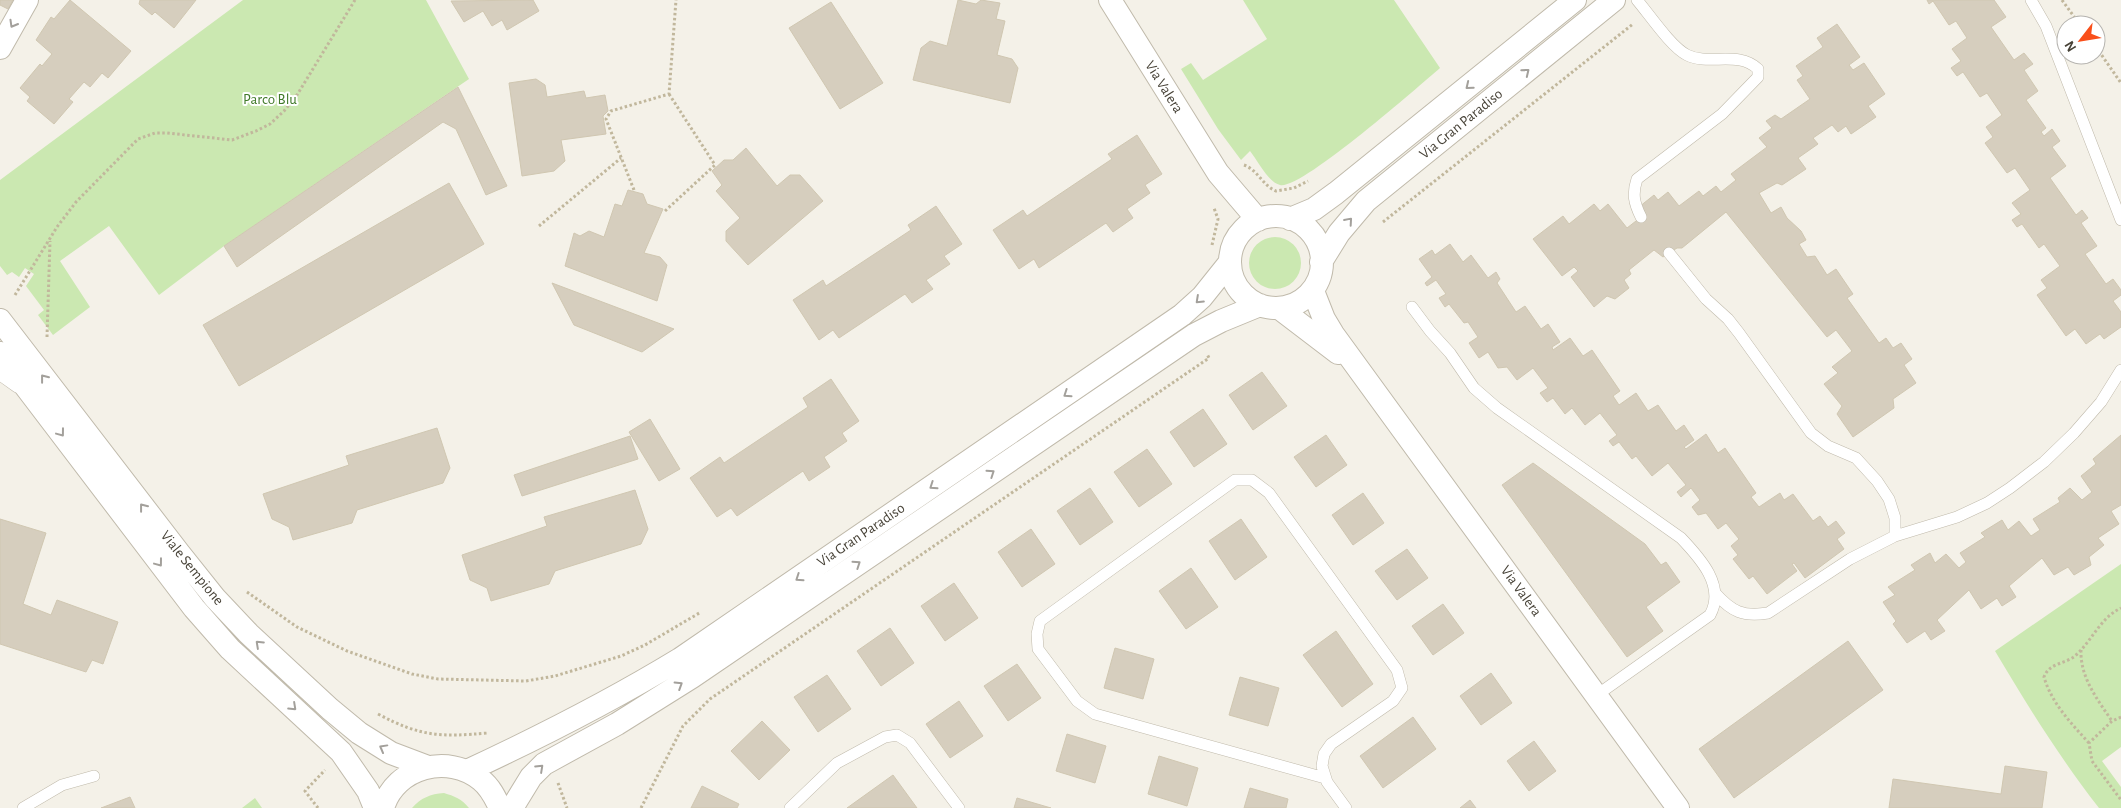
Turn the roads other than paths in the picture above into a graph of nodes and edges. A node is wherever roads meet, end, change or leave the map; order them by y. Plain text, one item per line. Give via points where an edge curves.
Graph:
1 (27, 0) edge
2 (1110, 0) edge
3 (1575, 0) edge
4 (1614, 0) edge
5 (1637, 0) edge
6 (2031, 0) edge
7 (0, 48) edge
8 (1218, 174) junction
9 (1641, 217) dead end
10 (1290, 219) junction
11 (1258, 220) junction
12 (2121, 220) edge
13 (1239, 233) junction
14 (1669, 253) dead end
15 (1230, 262) junction
16 (1321, 262) junction
17 (1312, 291) junction
18 (1269, 307) junction
19 (1412, 307) dead end
20 (0, 320) edge
21 (0, 353) edge
22 (2121, 370) edge
23 (1364, 374) junction
24 (0, 375) edge
25 (38, 402) junction
26 (1895, 536) junction
27 (1715, 593) junction
28 (1597, 695) junction
29 (428, 767) junction
30 (467, 771) junction
31 (94, 776) dead end
32 (1325, 778) junction
33 (23, 808) edge
34 (375, 808) edge
35 (383, 808) edge
36 (500, 808) edge
37 (512, 808) edge
38 (790, 808) edge
39 (959, 808) edge
40 (1346, 808) edge
41 (1678, 808) edge

1 -> 7 street
2 - 8 street, Via Valera
3 -> 10 street, Via Gran Paradiso via 1336,193 1314,209
16 -> 4 street, Via Gran Paradiso via 1339,233 1366,201
5 - 9 lane via 1677,48 1688,55 1750,62 1758,69 1758,77 1722,114 1637,179 1633,193
6 - 12 lane via 2046,26
8 - 11 street, Via Valera
8 - 13 street, Via Valera
10 - 11 street via 1271,216
10 - 16 street via 1312,235 1321,252
11 - 13 street
13 - 15 street
14 - 26 lane via 1706,299 1728,319 1811,433 1828,446 1856,458 1877,481 1896,518
15 - 18 street via 1231,273 1241,293
15 -> 30 street, Via Gran Paradiso via 1182,316 680,659 529,743
16 - 17 street
17 - 18 street via 1298,302
17 - 23 street, Via Valera via 1333,334
18 - 23 street, Via Valera via 1326,342
37 -> 18 street, Via Gran Paradiso via 531,777 544,764 617,724 692,677 1194,335 1221,321
19 - 27 lane via 1480,393 1497,408 1681,538 1699,556 1711,577
29 -> 20 street, Viale Sempione via 391,753 359,733 249,634 179,553
21 - 25 street, Viale Sempione
22 - 26 lane via 2101,402 2074,433 2010,488 1957,517
23 - 28 street, Via Valera
24 - 25 lane
25 -> 34 street, Viale Sempione via 194,608 230,649 341,752 368,791
26 - 27 lane via 1850,559 1768,614 1752,616 1737,612
27 - 28 lane via 1715,605 1710,615
28 - 41 street, Via Valera
29 - 30 street via 448,766
29 - 35 street via 411,773 396,785
30 - 36 street via 492,792
31 - 33 lane via 62,785
32 - 32 lane via 1324,754 1332,744 1393,700 1402,688 1397,670 1269,493 1252,480 1235,480 1040,620 1038,649 1077,700 1095,714
32 - 40 lane
38 - 39 lane via 837,763 885,737 897,735 910,743

